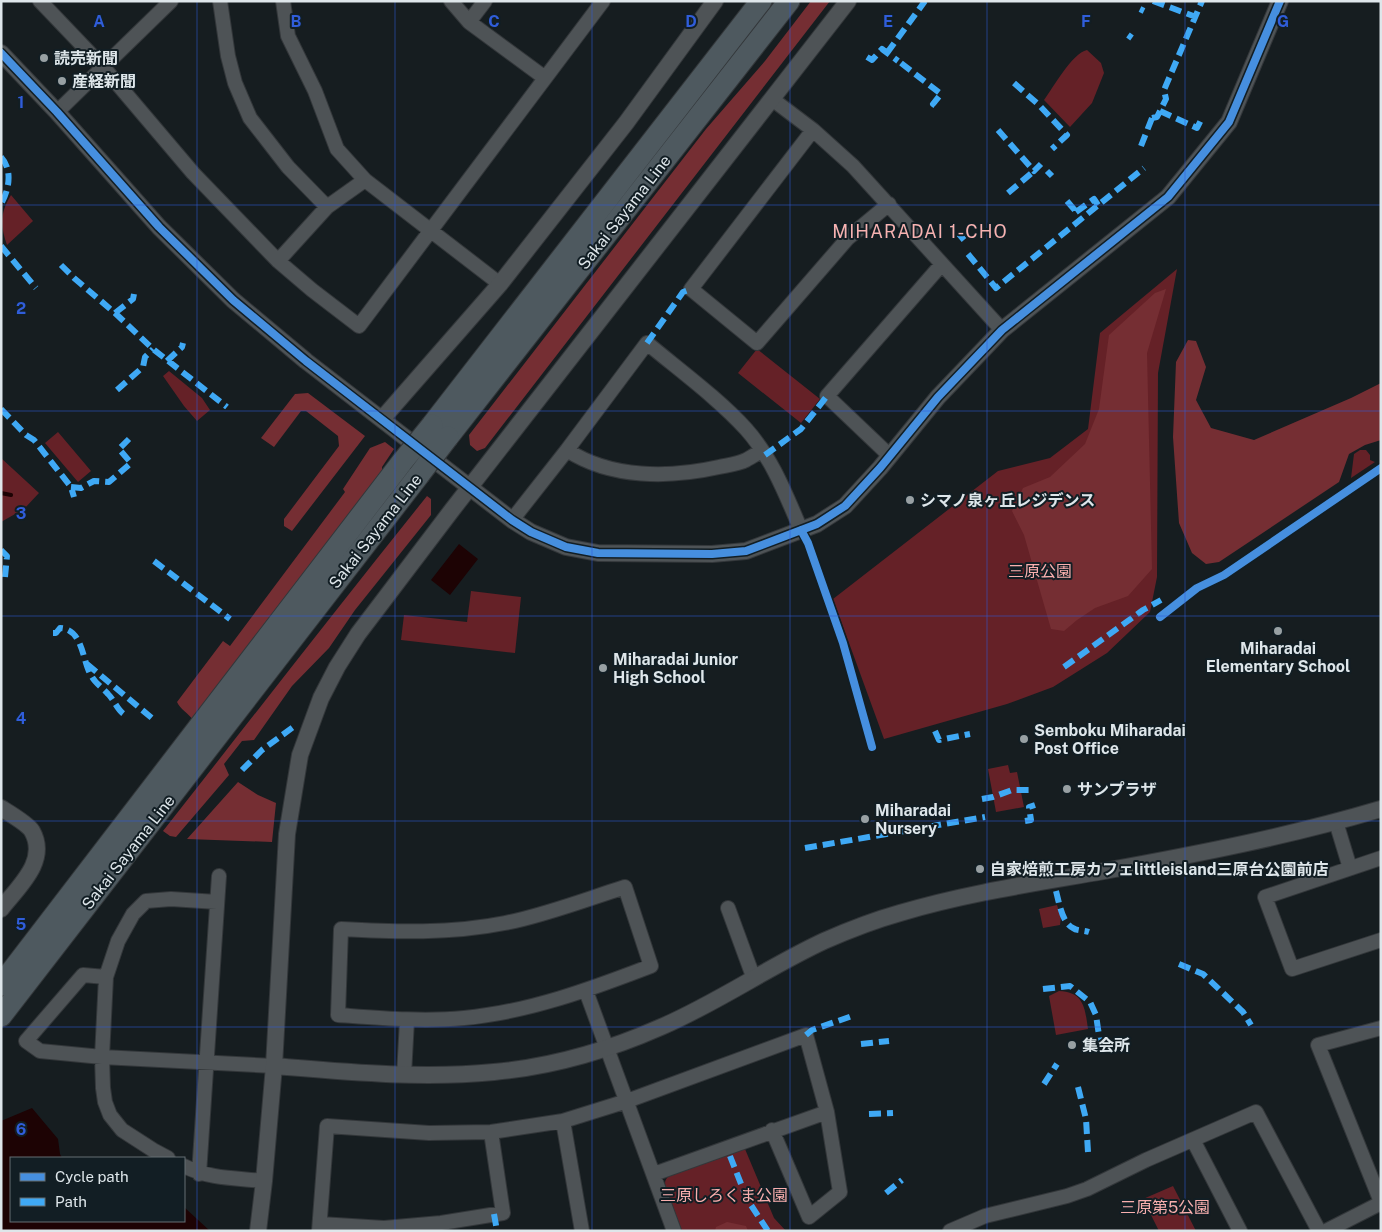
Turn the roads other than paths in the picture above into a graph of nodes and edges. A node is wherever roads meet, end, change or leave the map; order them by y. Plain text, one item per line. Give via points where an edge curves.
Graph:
1 (40, 1) edge
2 (171, 1) edge
3 (220, 1) edge
4 (283, 1) edge
5 (451, 1) edge
6 (484, 1) edge
7 (603, 1) edge
8 (715, 1) edge
9 (761, 1) edge
10 (789, 1) edge
11 (848, 1) edge
12 (1280, 1) edge
13 (469, 22) junction
14 (1, 53) edge
15 (104, 68) junction
16 (545, 78) junction
17 (772, 99) junction
18 (57, 112) junction
19 (813, 130) junction
20 (365, 180) junction
21 (889, 204) junction
22 (328, 207) junction
23 (430, 230) junction
24 (278, 261) junction
25 (942, 264) junction
26 (500, 284) junction
27 (1002, 330) junction
28 (382, 419) junction
29 (440, 431) junction
30 (567, 450) junction
31 (762, 450) junction
32 (890, 456) junction
33 (470, 488) junction
34 (512, 520) junction
35 (801, 530) junction
36 (1, 808) edge
37 (1381, 809) edge
38 (1336, 822) junction
39 (1381, 858) edge
40 (1350, 868) junction
41 (219, 876) dead end
42 (217, 902) junction
43 (728, 908) dead end
44 (1, 909) edge
45 (1381, 940) edge
46 (106, 977) junction
47 (754, 978) junction
48 (1, 985) edge
49 (586, 991) junction
50 (1, 1016) edge
51 (407, 1020) junction
52 (1381, 1028) edge
53 (607, 1047) junction
54 (102, 1056) junction
55 (207, 1063) junction
56 (274, 1066) junction
57 (404, 1075) junction
58 (627, 1101) junction
59 (827, 1112) junction
60 (563, 1121) junction
61 (772, 1130) junction
62 (491, 1132) junction
63 (1193, 1140) junction
64 (166, 1157) edge
65 (185, 1167) edge
66 (199, 1174) junction
67 (654, 1174) junction
68 (264, 1181) junction
69 (1381, 1202) edge
70 (320, 1228) edge
71 (258, 1231) edge
72 (582, 1231) edge
73 (674, 1231) edge
74 (950, 1231) edge
75 (1240, 1231) edge
76 (1319, 1231) edge
77 (1326, 1231) edge

1 - 15 street
2 - 15 street
3 - 22 street via 228,56 250,118 288,166
4 - 20 street via 288,36 337,149
5 - 13 street
6 - 13 street
7 - 16 street
8 - 26 street via 626,123
9 - 29 main road, Sakai Sayama Line
10 - 29 main road, Sakai Sayama Line
11 - 17 street
12 - 27 street via 1229,122 1173,191
13 - 16 street
14 - 18 street
15 - 18 street
15 - 24 street via 193,173
16 - 23 street
17 - 19 street
17 - 33 street
18 - 28 street via 200,269 268,331
19 - 21 street
19 - 21 street via 692,289 756,343 848,238
20 - 22 street
20 - 23 street
21 - 25 street
22 - 24 street
23 - 24 street via 359,326
23 - 26 street
25 - 27 street
25 - 32 street via 827,396
26 - 28 street
27 - 32 street via 938,397
28 - 33 street
29 - 48 main road, Sakai Sayama Line, bridge via 402,462
29 - 50 main road, Sakai Sayama Line, bridge via 419,475
30 - 31 street via 582,460 605,467 653,475 695,472 744,461
30 - 31 street via 647,342 721,405
30 - 34 street
31 - 35 street
32 - 35 street via 845,506
33 - 34 street
33 - 56 street via 358,634 321,698 300,755 287,834
34 - 35 street via 566,547 598,553 712,554 746,551
36 - 44 street via 32,830 38,851 33,869
37 - 38 street
38 - 40 street
38 - 47 street via 1188,856 920,907 824,941
39 - 40 street
40 - 45 street via 1265,897 1292,969
41 - 42 street
42 - 46 street via 146,901 133,914 118,941
42 - 55 street
43 - 47 street
46 - 54 street
46 - 54 street via 83,975 26,1041 40,1051
47 - 53 street via 660,1027
49 - 51 street via 506,1012 464,1018
49 - 51 street via 651,966 625,886 505,923 441,932 341,929 338,1014
49 - 53 street
51 - 57 street
52 - 69 street via 1318,1045
53 - 57 street via 584,1055 496,1072
53 - 58 street
54 - 55 street
54 - 64 street via 103,1088 110,1115 122,1130
55 - 56 street
55 - 66 street
56 - 57 street
56 - 68 street
58 - 59 street via 806,1035
58 - 60 street
58 - 67 street
59 - 61 street
59 - 61 street via 840,1192 809,1216
60 - 62 street
60 - 72 street
61 - 67 street
62 - 70 street via 503,1213 384,1228
62 - 70 street via 429,1133 327,1126
63 - 74 street via 1086,1189 985,1216
63 - 75 street
63 - 76 street via 1256,1112
65 - 66 street
66 - 68 street
67 - 73 street
68 - 71 street
69 - 77 street

